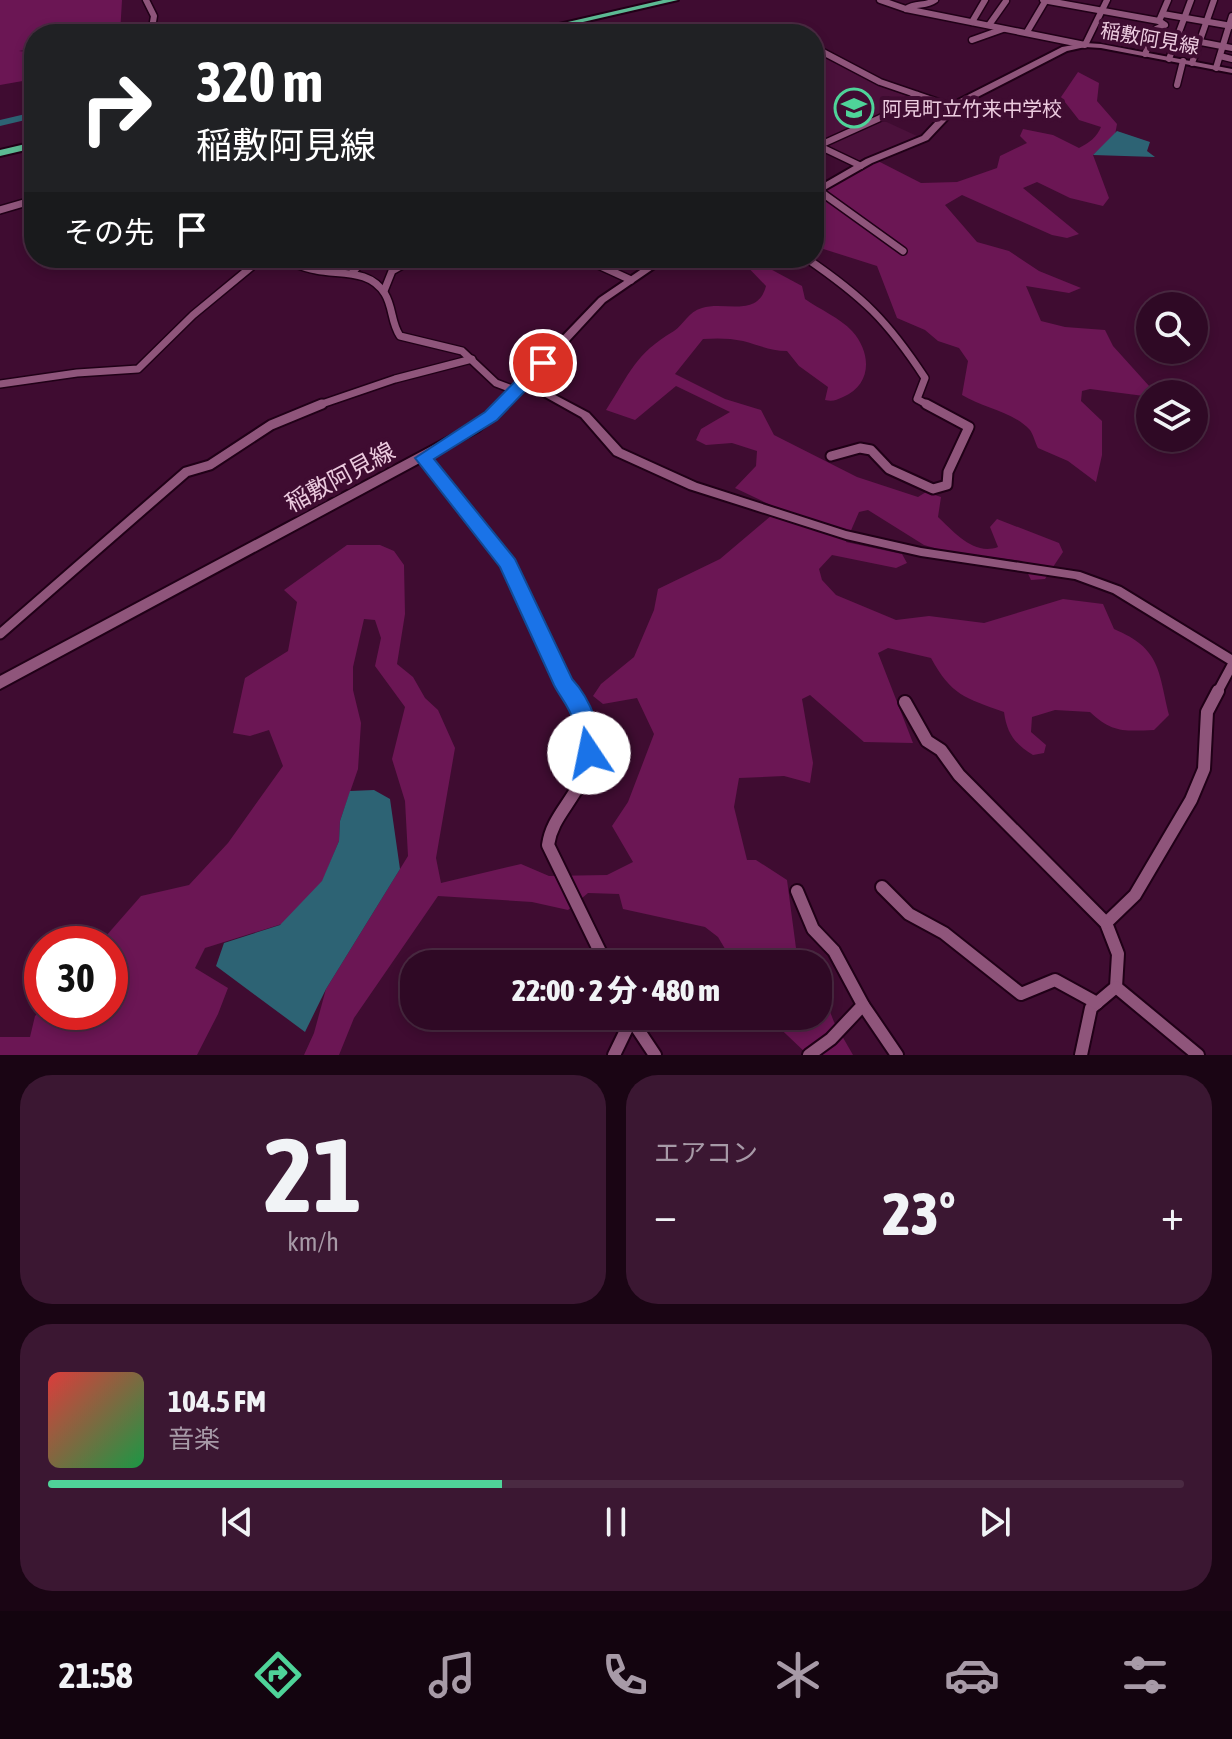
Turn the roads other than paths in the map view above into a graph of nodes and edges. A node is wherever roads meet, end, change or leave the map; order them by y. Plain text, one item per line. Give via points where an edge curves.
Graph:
1 (146, 0) edge
2 (674, 0) edge
3 (689, 0) edge
4 (880, 0) edge
5 (935, 0) edge
6 (985, 0) edge
7 (1045, 0) edge
8 (1107, 0) edge
9 (1168, 0) edge
10 (1191, 0) edge
11 (1214, 0) edge
12 (1006, 1) edge
13 (906, 9) junction
14 (1102, 11) junction
15 (1163, 14) junction
16 (1232, 16) edge
17 (1184, 18) junction
18 (1159, 21) junction
19 (972, 22) junction
20 (1207, 22) junction
21 (155, 24) edge
22 (565, 24) edge
23 (580, 24) edge
24 (989, 25) junction
25 (1230, 26) edge
26 (1006, 28) junction
27 (1027, 32) junction
28 (1154, 33) junction
29 (1176, 38) junction
30 (972, 40) dead end
31 (1200, 42) junction
32 (1085, 45) junction
33 (1223, 46) junction
34 (1232, 48) edge
35 (824, 53) edge
36 (1145, 54) junction
37 (1220, 56) junction
38 (1169, 59) junction
39 (1232, 59) edge
40 (1188, 62) junction
41 (1216, 68) junction
42 (1232, 71) edge
43 (1177, 85) dead end
44 (917, 95) junction
45 (953, 107) junction
46 (824, 142) edge
47 (24, 145) edge
48 (824, 149) edge
49 (0, 151) edge
50 (861, 166) junction
51 (824, 185) edge
52 (824, 196) edge
53 (24, 203) edge
54 (0, 210) edge
55 (903, 251) dead end
56 (250, 268) edge
57 (308, 268) edge
58 (356, 268) edge
59 (398, 268) edge
60 (605, 268) edge
61 (649, 268) edge
62 (821, 268) edge
63 (352, 273) junction
64 (631, 280) junction
65 (384, 291) junction
66 (472, 359) junction
67 (0, 384) edge
68 (521, 386) junction
69 (831, 456) dead end
70 (424, 458) junction
71 (0, 634) edge
72 (1232, 663) edge
73 (0, 683) edge
74 (905, 702) dead end
75 (882, 887) dead end
76 (797, 891) dead end
77 (1106, 923) junction
78 (599, 950) edge
79 (1116, 987) junction
80 (1097, 1003) junction
81 (863, 1005) junction
82 (625, 1030) edge
83 (638, 1030) edge
84 (614, 1055) edge
85 (655, 1055) edge
86 (809, 1055) edge
87 (897, 1055) edge
88 (1081, 1055) edge
89 (1198, 1055) edge

1 - 21 street
2 - 22 highway
3 - 23 highway
4 - 13 street
5 - 13 street
6 - 19 street
7 - 14 street
7 - 27 street
8 - 14 street
9 - 15 street
10 - 17 street
11 - 20 street
12 - 24 street
13 - 19 street
14 - 18 street
14 - 32 street
15 - 17 street
15 - 18 street
16 - 25 street
17 - 20 street
17 - 29 street
18 - 28 street via 1164,27
19 - 24 street
20 - 25 street
20 - 31 street
24 - 26 street
25 - 33 street
26 - 27 street
26 - 30 street
27 - 32 street
28 - 29 street
28 - 36 street
29 - 31 street
29 - 38 street
31 - 33 street
31 - 40 street
32 - 36 main road, 稲敷阿見線
32 - 45 main road, 稲敷阿見線 via 1048,56
33 - 34 street
33 - 37 street
35 - 44 street
36 - 38 main road, 稲敷阿見線
37 - 39 street
37 - 41 street
38 - 40 main road, 稲敷阿見線
40 - 41 main road, 稲敷阿見線
40 - 43 street
41 - 42 main road, 稲敷阿見線
44 - 45 street
44 - 46 street
45 - 50 main road, 稲敷阿見線 via 930,134
47 - 49 highway
48 - 50 street
50 - 51 main road, 稲敷阿見線
52 - 55 street
53 - 54 street
56 - 67 street via 138,369
57 - 63 street
58 - 63 street
59 - 65 street via 388,274
60 - 64 street
61 - 64 main road, 稲敷阿見線
62 - 69 street via 848,286 910,355 925,378 917,399 969,427 947,485 933,489 889,469 868,448
63 - 65 street via 373,280
64 - 68 main road, 稲敷阿見線 via 589,312
65 - 66 street via 400,336 456,349
66 - 68 street via 496,383
66 - 71 street via 344,393 259,430 207,467 186,472
68 - 70 main road, 稲敷阿見線 via 475,428
68 - 72 street via 585,415 618,452 693,486 846,535 1076,575 1117,590
70 - 73 main road, 稲敷阿見線
70 - 78 street via 508,564 585,724 589,753 584,772 549,830 548,845
72 - 77 street via 1207,712 1204,769 1191,800 1135,895
74 - 77 street via 927,741
75 - 80 street via 909,914 944,933 1021,994 1055,980
76 - 81 street via 813,929 834,951
77 - 79 street via 1118,954
79 - 80 street
79 - 89 street
80 - 88 street via 1091,1008
81 - 86 street
81 - 87 street
82 - 84 street
83 - 85 street

